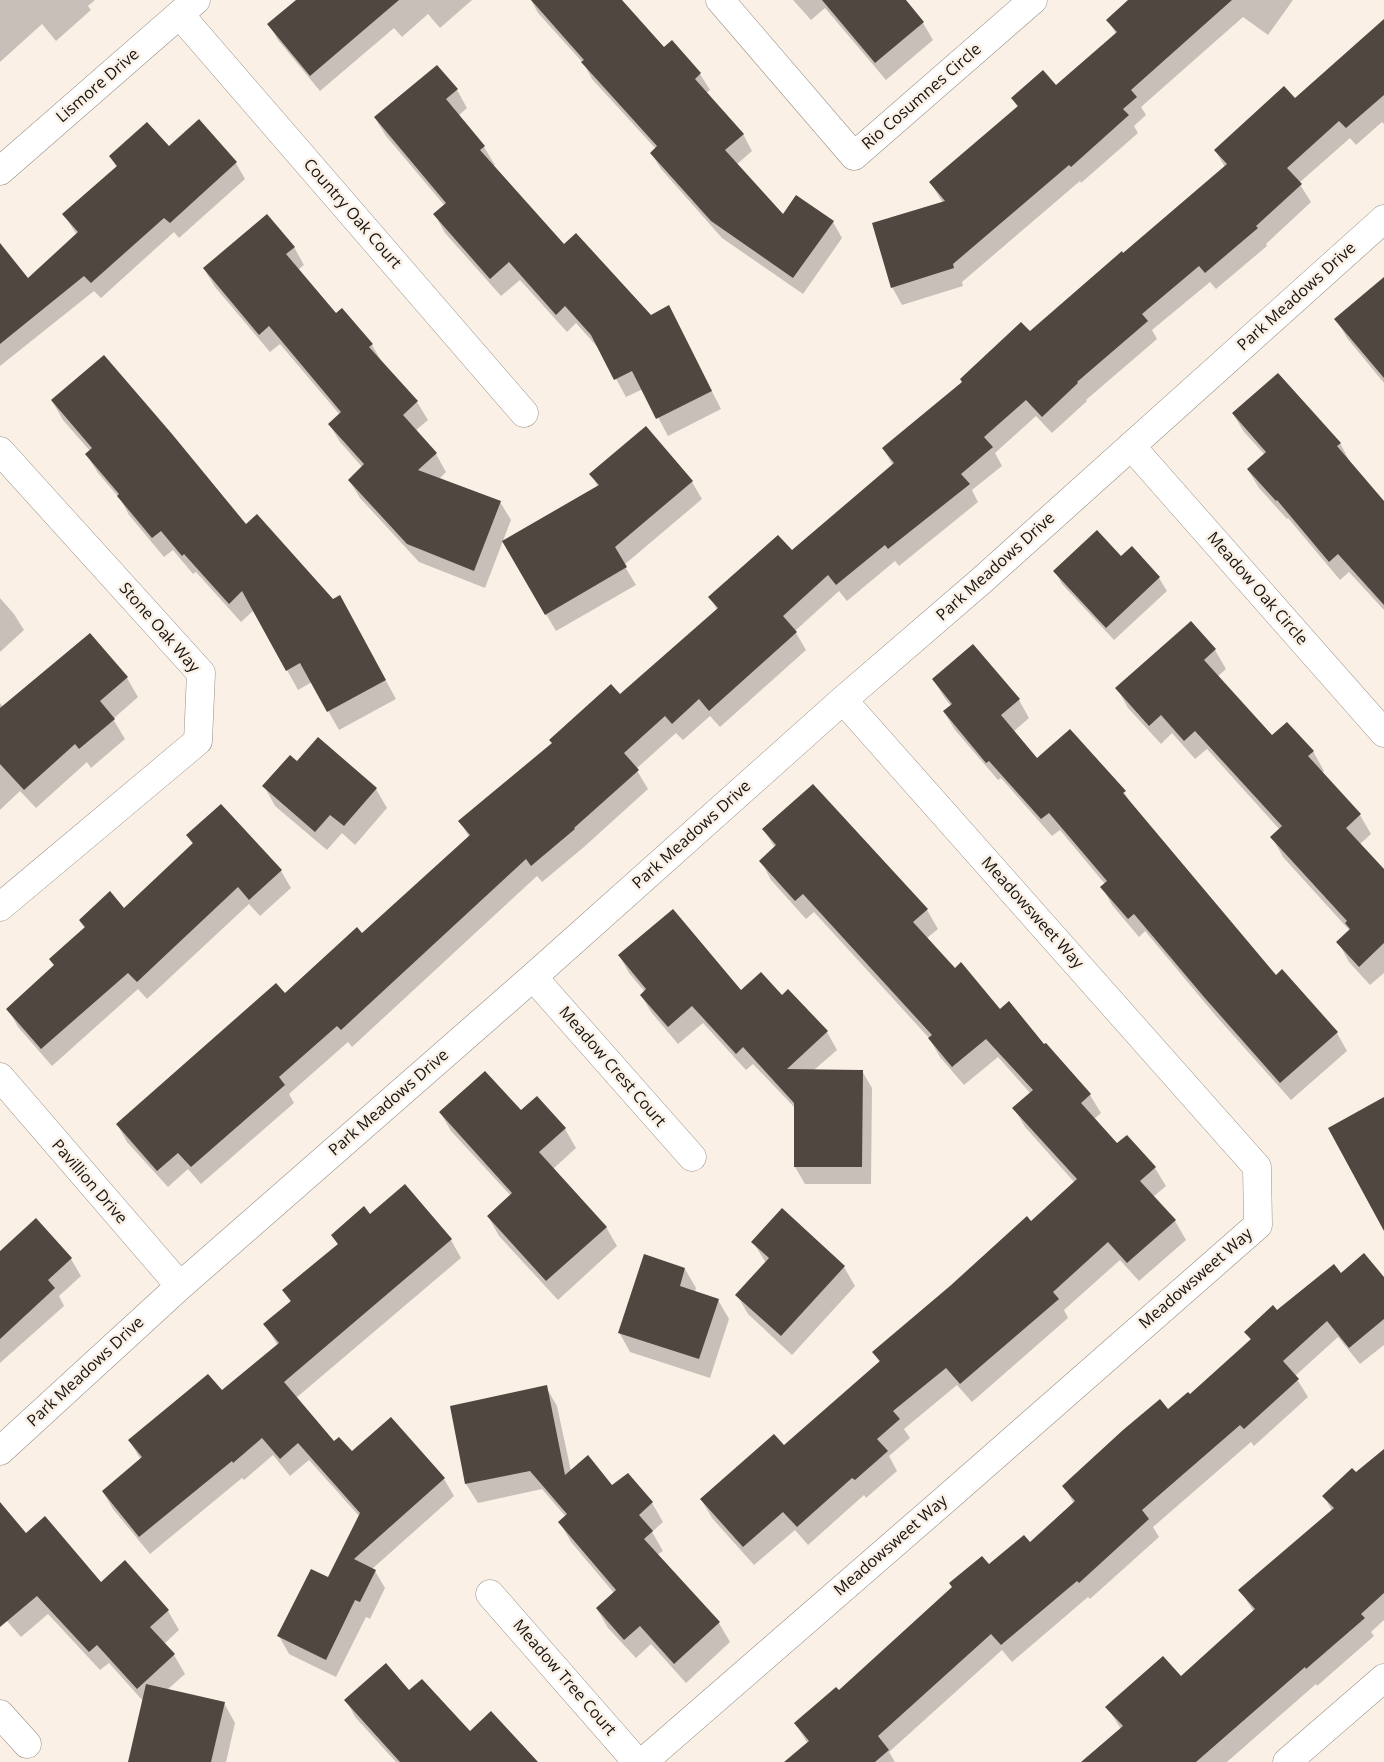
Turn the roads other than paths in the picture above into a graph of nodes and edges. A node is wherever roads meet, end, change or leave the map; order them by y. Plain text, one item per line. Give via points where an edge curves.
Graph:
1 (720, 0) edge
2 (1033, 0) edge
3 (188, 7) edge
4 (0, 171) edge
5 (1384, 219) edge
6 (524, 413) dead end
7 (1131, 446) junction
8 (0, 451) edge
9 (843, 700) junction
10 (1384, 733) edge
11 (0, 907) edge
12 (533, 977) junction
13 (0, 1077) edge
14 (692, 1157) dead end
15 (180, 1286) junction
16 (0, 1451) edge
17 (490, 1594) dead end
18 (1384, 1678) edge
19 (0, 1714) edge
20 (27, 1744) dead end
21 (637, 1762) edge
22 (643, 1762) edge
23 (1287, 1762) edge

1 - 2 street, Rio Cosumnes Circle via 854,156
3 - 4 street, Lismore Drive
3 - 6 street, Country Oak Court
5 - 7 street, Park Meadows Drive
7 - 9 street, Park Meadows Drive
7 - 10 street, Meadow Oak Circle
8 - 11 street, Stone Oak Way via 201,673 198,740
9 - 12 street, Park Meadows Drive
9 - 22 street, Meadowsweet Way via 1256,1167 1258,1224
12 - 14 street, Meadow Crest Court
12 - 15 street, Park Meadows Drive
13 - 15 street, Pavillion Drive
15 - 16 street, Park Meadows Drive
17 - 21 street, Meadow Tree Court
18 - 23 street
19 - 20 street

